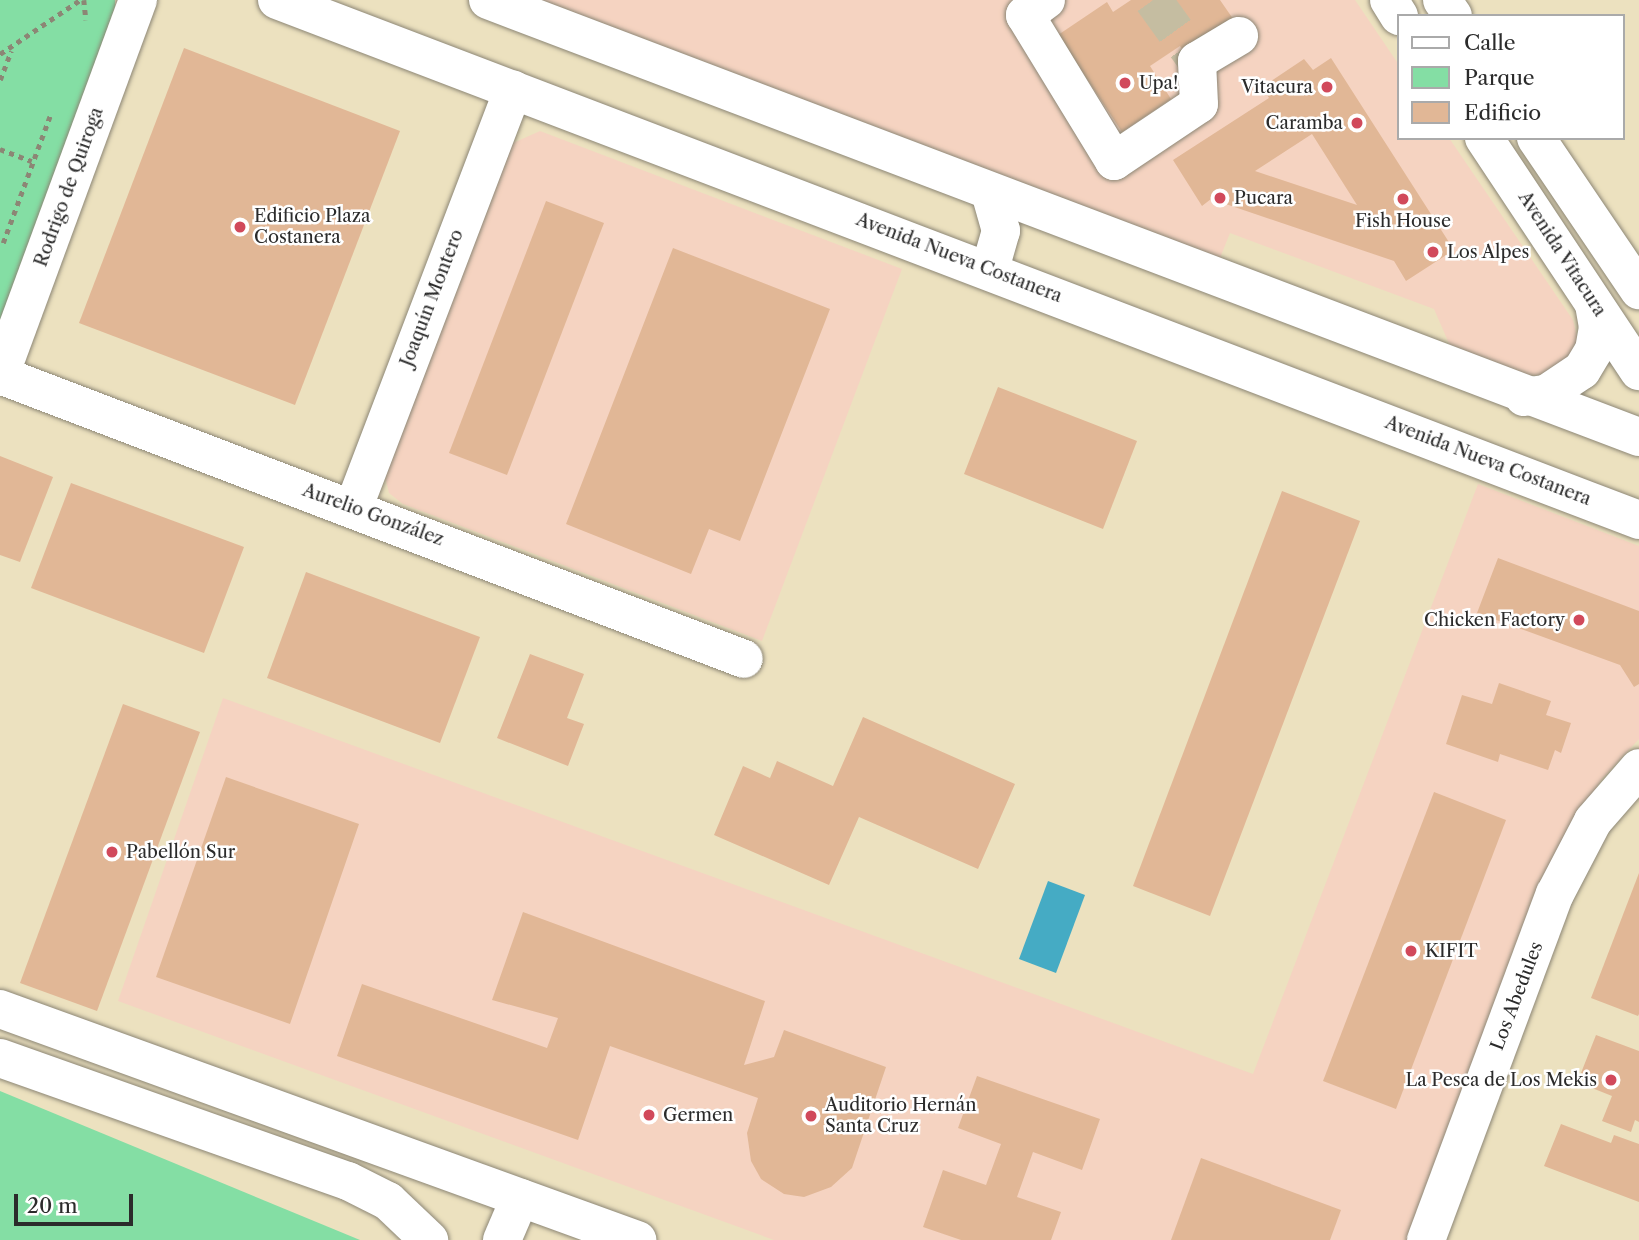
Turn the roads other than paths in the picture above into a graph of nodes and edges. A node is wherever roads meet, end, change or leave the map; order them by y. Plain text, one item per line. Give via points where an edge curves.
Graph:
1 (138, 0) edge
2 (277, 0) edge
3 (488, 0) edge
4 (1046, 0) edge
5 (1239, 36) dead end
6 (513, 89) junction
7 (1485, 140) edge
8 (1537, 140) edge
9 (990, 192) junction
10 (1555, 241) junction
11 (990, 269) junction
12 (1638, 285) edge
13 (1594, 304) junction
14 (1639, 371) edge
15 (0, 375) edge
16 (1524, 397) junction
17 (1639, 437) edge
18 (354, 509) junction
19 (1639, 520) edge
20 (744, 659) dead end
21 (1639, 768) edge
22 (0, 1009) edge
23 (0, 1058) edge
24 (520, 1198) junction
25 (429, 1240) edge
26 (502, 1240) edge
27 (637, 1240) edge
28 (1426, 1240) edge

1 - 15 main road, Rodrigo de Quiroga
2 - 6 main road, Avenida Nueva Costanera
3 - 9 main road
4 - 5 main road via 1025,15 1114,161 1199,104 1197,61
6 - 11 main road, Avenida Nueva Costanera
6 - 18 main road, Joaquín Montero
7 - 10 main road, Avenida Vitacura
8 - 12 main road
9 - 11 main road via 1001,232
9 - 16 main road
10 - 12 main road via 1597,279
10 - 13 main road, Avenida Vitacura
11 - 19 main road, Avenida Nueva Costanera
13 - 14 main road, Avenida Vitacura
13 - 16 main road via 1598,327 1594,350 1582,370 1556,390
15 - 18 main road, Aurelio González
16 - 17 main road
18 - 20 main road, Aurelio González
21 - 28 main road, Los Abedules via 1593,821 1555,894
22 - 24 main road
23 - 25 main road via 348,1181 388,1201
24 - 26 main road
24 - 27 main road

